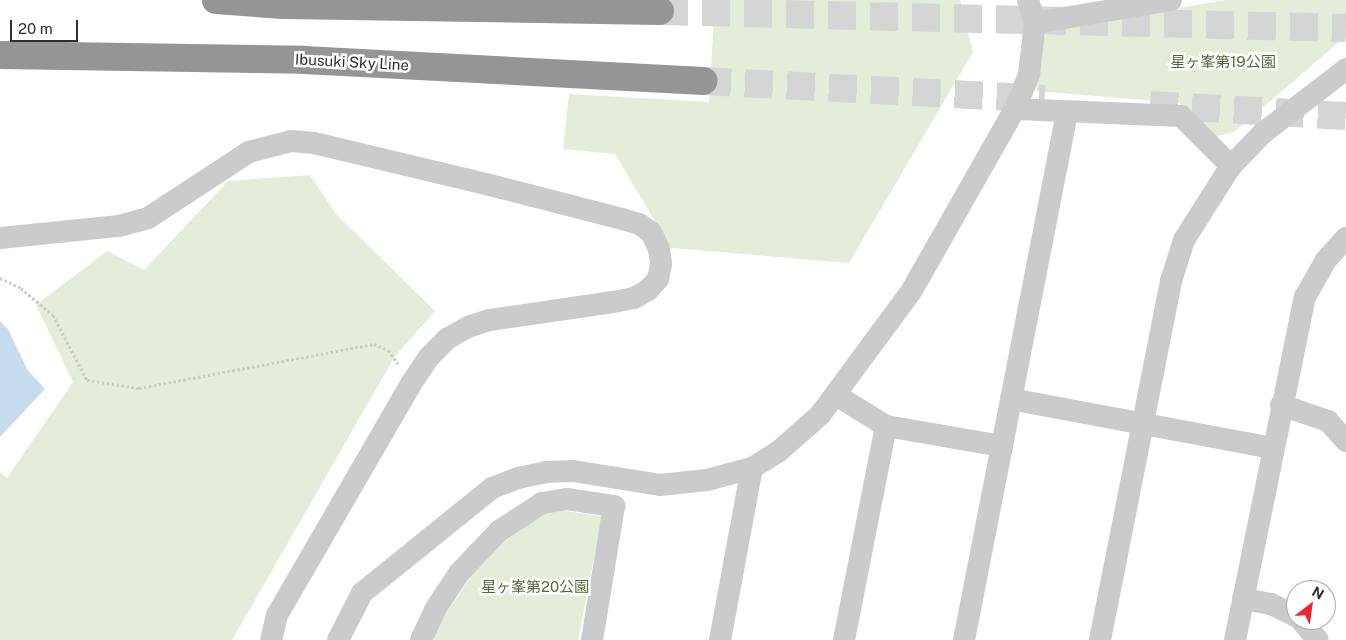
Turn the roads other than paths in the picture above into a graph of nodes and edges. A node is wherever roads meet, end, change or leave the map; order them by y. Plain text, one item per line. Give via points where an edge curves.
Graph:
1 (216, 0) edge
2 (1028, 0) edge
3 (1171, 0) edge
4 (1092, 6) edge
5 (660, 11) tunnel mouth
6 (1034, 23) junction
7 (0, 55) edge
8 (1346, 69) edge
9 (703, 81) tunnel mouth
10 (1015, 109) junction
11 (1067, 113) junction
12 (1231, 166) junction
13 (0, 238) edge
14 (1346, 238) edge
15 (836, 395) junction
16 (1011, 399) junction
17 (1281, 405) junction
18 (1143, 424) junction
19 (886, 426) junction
20 (1346, 441) edge
21 (1002, 446) junction
22 (1273, 448) junction
23 (752, 468) junction
24 (1243, 598) junction
25 (1286, 611) edge
26 (1310, 630) edge
27 (271, 640) edge
28 (338, 640) edge
29 (421, 640) edge
30 (592, 640) edge
31 (720, 640) edge
32 (844, 640) edge
33 (964, 640) edge
34 (1100, 640) edge
35 (1235, 640) edge
36 (1318, 640) edge

1 - 5 highway via 283,5
2 - 6 street
3 - 4 street
4 - 6 street
6 - 10 street via 1029,74
7 - 9 highway, Ibusuki Sky Line via 304,60
8 - 12 street via 1263,133
10 - 11 street
10 - 15 street via 912,290
11 - 12 street via 1181,116
11 - 16 street
12 - 18 street via 1184,240 1171,281
13 - 27 street via 120,226 148,218 250,152 291,141 314,143 565,204 639,224 650,232 659,249 658,279 634,298 489,320 447,339 411,384 277,615
14 - 17 street via 1326,260 1305,297
15 - 19 street
15 - 23 street via 800,434
16 - 18 street
16 - 21 street
17 - 20 street via 1328,421
17 - 22 street
18 - 22 street
18 - 34 street
19 - 21 street
19 - 32 street
21 - 33 street
22 - 24 street
23 - 28 street via 707,480 660,485 573,471 546,472 500,485 362,593
23 - 31 street
24 - 25 street
24 - 35 street
26 - 36 street
29 - 30 street via 436,608 460,572 499,531 542,503 567,498 614,506

